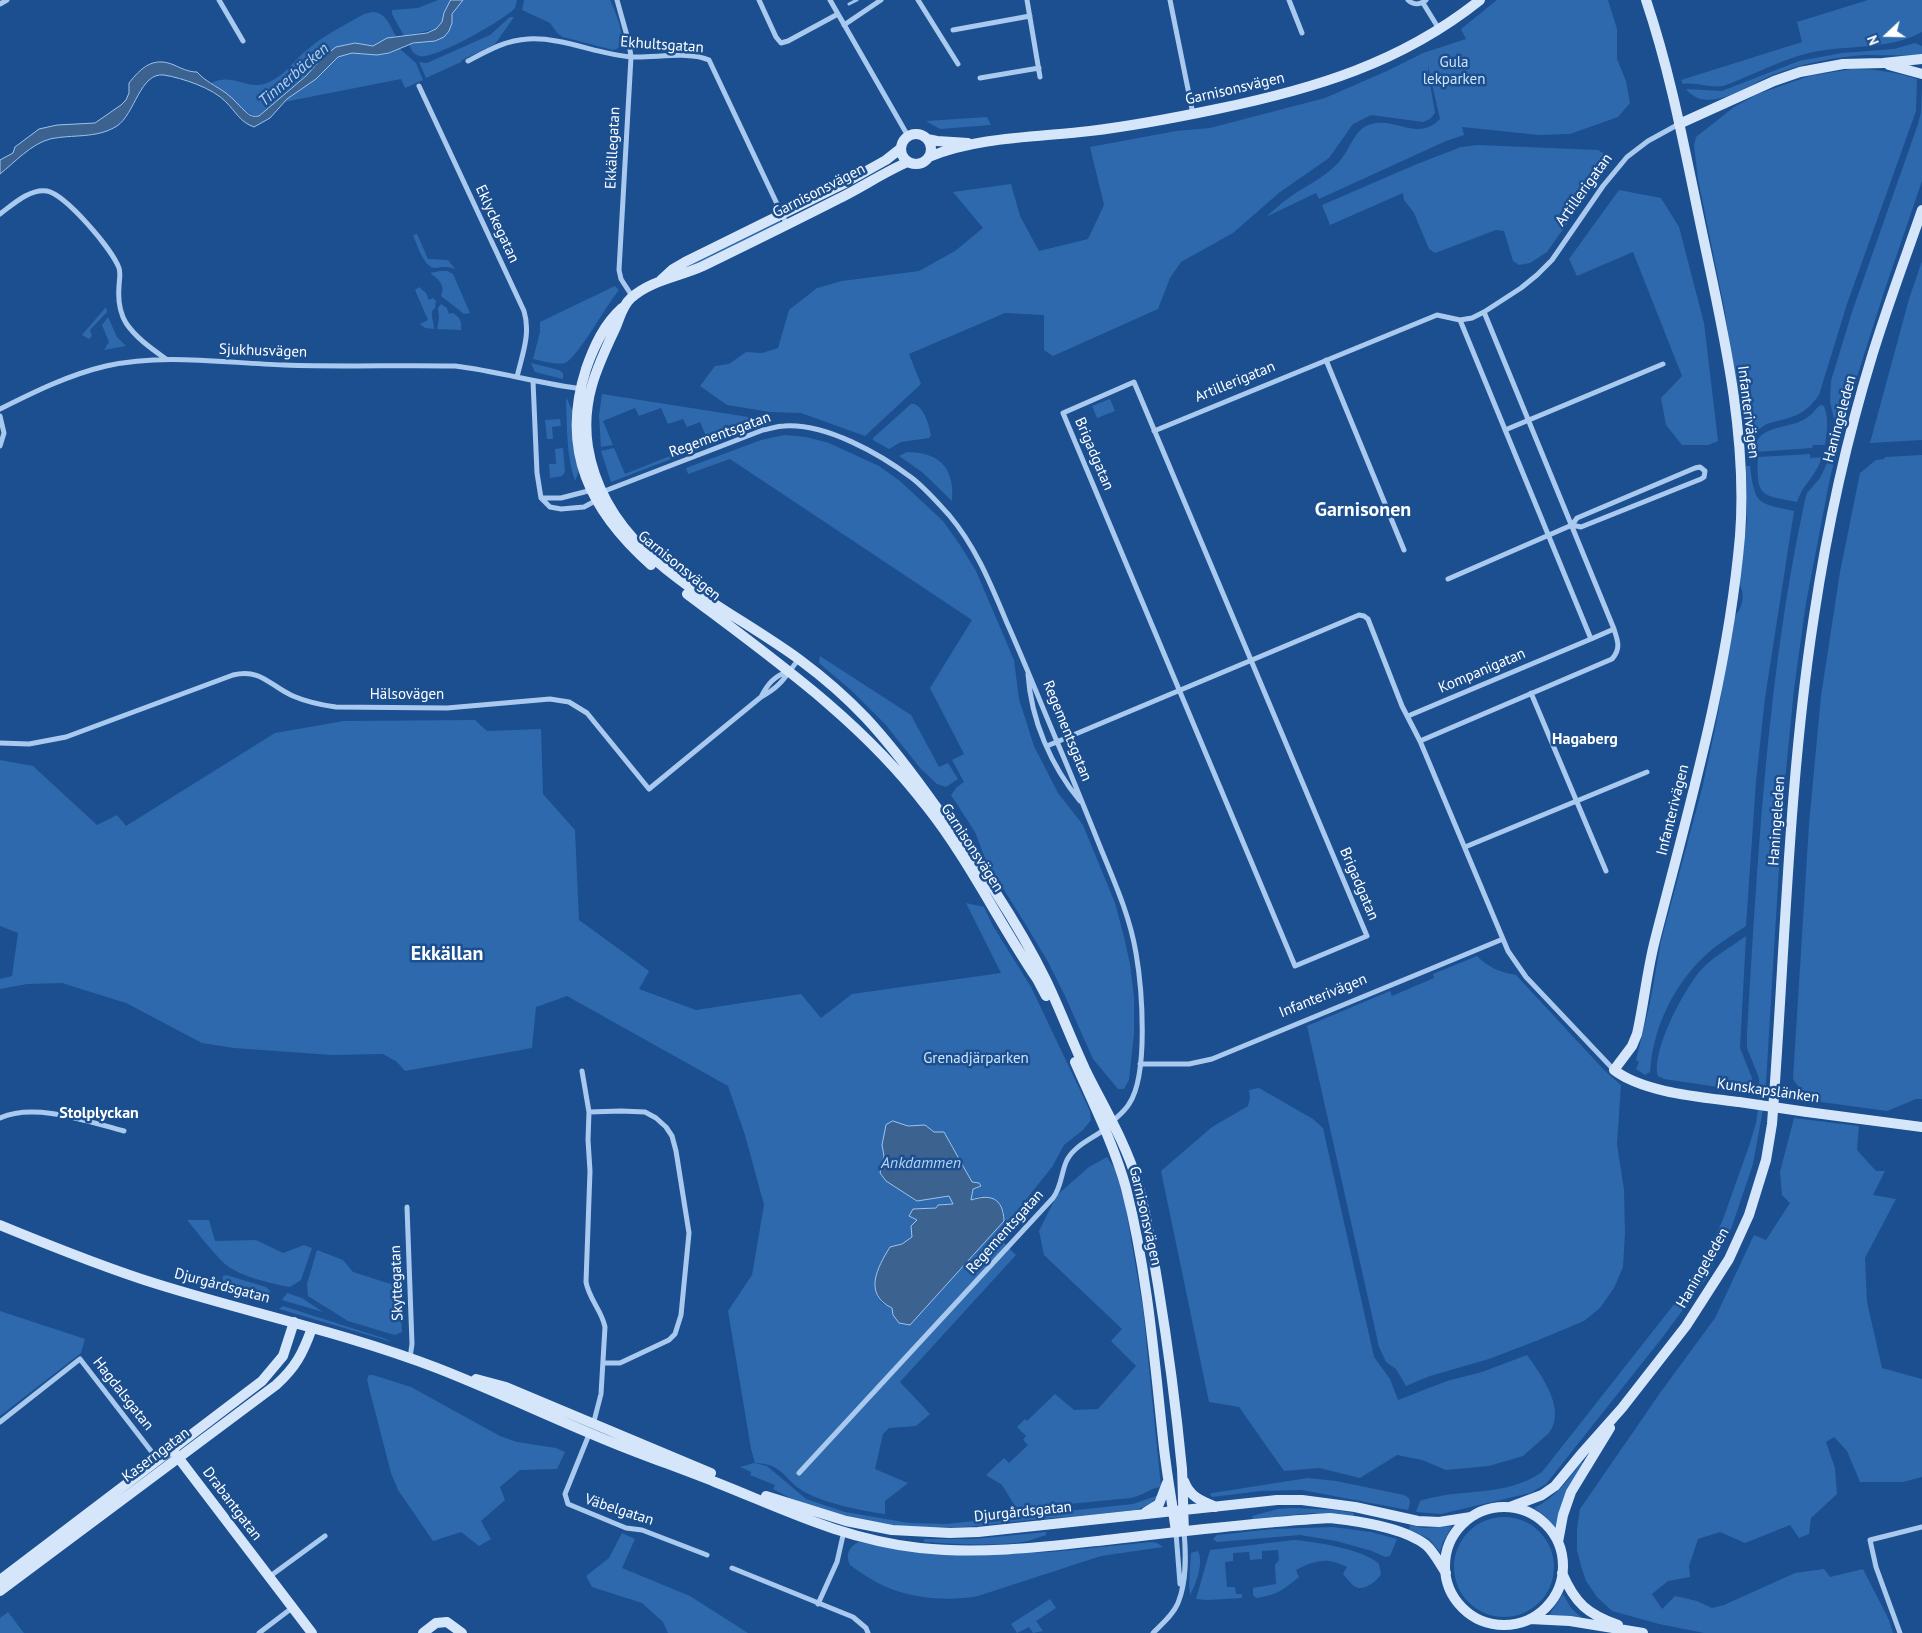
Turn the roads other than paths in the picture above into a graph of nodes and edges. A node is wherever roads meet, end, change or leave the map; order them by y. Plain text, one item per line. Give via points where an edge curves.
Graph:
1 (7, 0) edge
2 (218, 0) edge
3 (617, 0) edge
4 (759, 0) edge
5 (830, 0) edge
6 (881, 0) edge
7 (918, 0) edge
8 (1027, 0) edge
9 (1170, 0) edge
10 (1289, 0) edge
11 (1408, 0) edge
12 (1480, 0) edge
13 (1646, 0) edge
14 (1424, 1) edge
15 (0, 4) edge
16 (838, 14) junction
17 (1030, 16) junction
18 (844, 25) junction
19 (1439, 29) junction
20 (953, 30) dead end
21 (1302, 33) dead end
22 (242, 41) dead end
23 (631, 57) junction
24 (1922, 59) edge
25 (468, 61) dead end
26 (1883, 63) junction
27 (958, 64) dead end
28 (1039, 68) junction
29 (1922, 74) edge
30 (980, 78) dead end
31 (1040, 78) dead end
32 (419, 86) dead end
33 (1193, 114) junction
34 (1679, 124) junction
35 (908, 136) junction
36 (927, 138) junction
37 (976, 144) junction
38 (900, 149) junction
39 (929, 157) junction
40 (908, 162) junction
41 (1922, 210) edge
42 (0, 214) edge
43 (782, 214) junction
44 (787, 225) junction
45 (661, 280) junction
46 (632, 296) junction
47 (1484, 312) junction
48 (1460, 320) junction
49 (166, 359) junction
50 (1326, 360) junction
51 (1663, 364) dead end
52 (517, 377) junction
53 (533, 381) junction
54 (585, 389) junction
55 (0, 409) edge
56 (0, 416) edge
57 (1528, 420) junction
58 (1504, 430) junction
59 (1154, 431) junction
60 (0, 446) edge
61 (591, 490) junction
62 (602, 492) junction
63 (542, 498) junction
64 (596, 501) junction
65 (1602, 507) junction
66 (1606, 518) junction
67 (1572, 525) junction
68 (1548, 535) junction
69 (1404, 550) dead end
70 (1448, 578) dead end
71 (1614, 628) junction
72 (1590, 639) junction
73 (799, 659) junction
74 (1251, 660) junction
75 (1027, 670) junction
76 (788, 671) junction
77 (1179, 689) junction
78 (1531, 693) junction
79 (760, 697) junction
80 (1408, 716) junction
81 (1420, 740) junction
82 (0, 742) edge
83 (1057, 742) junction
84 (1047, 746) junction
85 (1646, 772) dead end
86 (1576, 800) junction
87 (1082, 803) junction
88 (1464, 847) junction
89 (1606, 871) dead end
90 (1503, 939) junction
91 (1140, 1064) junction
92 (1614, 1070) junction
93 (582, 1071) dead end
94 (589, 1112) junction
95 (0, 1118) edge
96 (1112, 1122) junction
97 (1922, 1127) edge
98 (1104, 1129) junction
99 (124, 1131) dead end
100 (407, 1207) dead end
101 (0, 1225) edge
102 (294, 1322) junction
103 (312, 1328) junction
104 (410, 1358) junction
105 (604, 1363) junction
106 (1622, 1408) junction
107 (0, 1422) edge
108 (592, 1428) junction
109 (175, 1453) junction
110 (161, 1464) junction
111 (799, 1473) dead end
112 (1182, 1475) junction
113 (1167, 1480) junction
114 (1217, 1507) junction
115 (1510, 1507) junction
116 (1178, 1511) junction
117 (1140, 1515) junction
118 (1471, 1517) junction
119 (846, 1520) junction
120 (1922, 1527) edge
121 (1180, 1531) junction
122 (844, 1533) junction
123 (325, 1536) dead end
124 (1558, 1542) junction
125 (707, 1555) dead end
126 (732, 1568) dead end
127 (1446, 1573) junction
128 (1562, 1573) junction
129 (269, 1578) junction
130 (0, 1580) edge
131 (0, 1591) edge
132 (1181, 1592) junction
133 (818, 1604) junction
134 (292, 1608) junction
135 (1530, 1618) junction
136 (1640, 1632) edge
137 (259, 1633) edge
138 (312, 1633) edge
139 (423, 1633) edge
140 (462, 1633) edge
141 (868, 1633) edge
142 (1153, 1633) edge
143 (1900, 1633) edge

1 - 15 street
2 - 22 street
3 - 23 street, Ekkällegatan
4 - 16 street via 781,43
5 - 16 street
6 - 18 street
7 - 27 street
8 - 17 street
9 - 33 street
10 - 21 street
11 - 14 street via 1415,4
12 - 19 street, Garnisonsvägen
13 - 34 street, Infanterivägen via 1658,34
14 - 19 street
16 - 18 street
17 - 20 street
17 - 28 street
18 - 35 street
19 - 33 street, Garnisonsvägen via 1383,60 1334,80
23 - 25 street, Ekhultsgatan via 546,39 527,39 507,43
23 - 43 street, Ekhultsgatan via 709,60
23 - 46 street, Ekkällegatan via 619,270
24 - 26 street, Artillerigatan
26 - 29 street, Artillerigatan
26 - 34 street, Artillerigatan via 1843,64 1800,72
28 - 30 street
28 - 31 street
32 - 52 street, Eklyckegatan via 524,311 527,334
33 - 37 street, Garnisonsvägen via 1099,130
34 - 47 street, Artillerigatan via 1627,157 1552,260 1537,275
34 - 92 street, Infanterivägen via 1733,399 1740,457 1740,537 1729,622 1702,759 1654,943 1637,1034
35 - 36 street via 918,134
35 - 38 street
36 - 37 street, Garnisonsvägen
36 - 39 street via 932,145
37 - 39 street, Garnisonsvägen
38 - 40 street
38 - 43 street, Garnisonsvägen via 845,183
39 - 40 street via 920,164
40 - 44 street, Garnisonsvägen
41 - 106 street, Haningeleden via 1852,428 1814,616 1800,724 1772,1124 1766,1160 1749,1215 1718,1278 1686,1326
42 - 49 street via 38,192 47,191 64,201 87,223 114,257 120,273 119,301 126,323
43 - 44 street, Ekhultsgatan
43 - 45 street, Garnisonsvägen via 685,262
44 - 45 street, Garnisonsvägen via 691,272
45 - 46 street, Garnisonsvägen
46 - 54 street, Garnisonsvägen via 623,308
47 - 48 street, Artillerigatan
47 - 57 street
48 - 50 street, Artillerigatan via 1437,315
48 - 58 street
49 - 52 street, Sjukhusvägen via 285,365 455,366
49 - 55 street, Sjukhusvägen via 139,360 88,371
50 - 59 street, Artillerigatan
50 - 69 street
51 - 57 street
52 - 53 street, Sjukhusvägen
53 - 54 street, Sjukhusvägen
53 - 63 street via 537,473
54 - 61 street, Garnisonsvägen via 577,405 577,437
54 - 62 street, Garnisonsvägen via 587,436 592,465
56 - 60 street via 4,433
57 - 58 street
57 - 67 street
58 - 68 street
59 - 74 street, Brigadgatan
59 - 77 street, Brigadgatan via 1134,382 1063,413
61 - 62 street
61 - 63 street via 561,498
61 - 64 street, Garnisonsvägen
62 - 64 street
62 - 73 street, Garnisonsvägen via 631,535 667,572
62 - 75 street, Regementsgatan via 774,428 800,426 849,442 913,479 959,528 986,572
63 - 64 street via 550,507 561,509 576,509
64 - 76 street, Garnisonsvägen via 624,540 650,564
65 - 66 street
65 - 66 street via 1695,468 1705,471 1701,479
65 - 67 street via 1577,518
66 - 67 street via 1582,528
67 - 68 street
67 - 71 street
68 - 70 street
68 - 72 street
71 - 72 street, Kompanigatan
71 - 78 street via 1619,646 1612,659
72 - 80 street, Kompanigatan
73 - 76 street, Hälsovägen
73 - 96 street, Garnisonsvägen via 852,703 878,732 975,860 1010,914 1045,978
74 - 77 street
74 - 77 street, Brigadgatan via 1367,936 1295,966
74 - 80 street via 1359,615 1364,616
75 - 83 street, Regementsgatan
75 - 84 street, Regementsgatan via 1033,706
76 - 79 street, Hälsovägen via 776,676
76 - 79 street, Hälsovägen via 782,683
76 - 98 street, Garnisonsvägen via 884,757 941,826 1037,979
77 - 83 street
78 - 81 street
78 - 86 street
79 - 82 street, Hälsovägen via 649,789 587,712 569,702 550,699 447,708 336,707 292,696 251,673 232,675 66,737 29,744
80 - 81 street
81 - 88 street
83 - 84 street
83 - 87 street, Regementsgatan
84 - 87 street, Regementsgatan via 1063,778
85 - 86 street
86 - 88 street
86 - 89 street
87 - 91 street, Regementsgatan via 1124,906 1136,952 1142,1020
88 - 90 street
90 - 91 street, Infanterivägen via 1207,1060 1189,1064
90 - 92 street via 1526,977
91 - 96 street, Regementsgatan via 1129,1104
92 - 97 street, Kunskapslänken, bridge via 1626,1078 1672,1092
93 - 94 street
94 - 105 street via 586,1282 588,1292 603,1317
94 - 105 street via 644,1112 666,1127 676,1151 689,1233 681,1315 675,1334 620,1362
95 - 99 street via 20,1113 41,1113 77,1118
96 - 98 street, Regementsgatan
96 - 112 street, Garnisonsvägen via 1133,1168 1147,1225 1168,1352
98 - 111 street, Regementsgatan via 1072,1152 1053,1198
98 - 113 street, Garnisonsvägen via 1126,1187 1146,1289
100 - 104 street, Skyttegatan
101 - 102 street, Djurgårdsgatan via 119,1271
102 - 103 street, Djurgårdsgatan
102 - 109 street, Kaserngatan via 283,1356 267,1375
103 - 104 street, Djurgårdsgatan
103 - 109 street, Kaserngatan via 304,1350 286,1376
104 - 108 street, Djurgårdsgatan via 506,1387
105 - 108 street via 600,1404
106 - 115 street, Haningeleden via 1555,1486 1542,1495
106 - 124 street, Haningeleden via 1571,1492
107 - 110 street, Hagdalsgatan via 80,1359
108 - 119 street, Djurgårdsgatan via 773,1499
108 - 122 street, Djurgårdsgatan via 802,1519
108 - 125 street, Väbelgatan via 565,1494 568,1504 626,1528 642,1530
109 - 110 street, Kaserngatan
109 - 129 street, Drabantgatan
110 - 130 street, Kaserngatan
110 - 131 street, Kaserngatan
112 - 114 street via 1190,1494
112 - 116 street, Garnisonsvägen
113 - 116 street, Garnisonsvägen
113 - 117 street via 1160,1504
114 - 116 street, Djurgårdsgatan
114 - 118 street, Djurgårdsgatan via 1302,1500 1355,1507 1418,1521 1439,1522
115 - 118 street via 1490,1509
115 - 124 street via 1539,1518
116 - 117 street, Djurgårdsgatan
116 - 121 street, Garnisonsvägen
117 - 119 street, Djurgårdsgatan via 950,1533 892,1530
118 - 127 street via 1453,1536 1448,1548
119 - 122 street
120 - 143 street via 1870,1540 1876,1567
121 - 122 street, Djurgårdsgatan via 1019,1549 955,1550 894,1544
121 - 127 street, Djurgårdsgatan via 1330,1518 1354,1521 1413,1537 1427,1546
121 - 132 street
121 - 132 street via 1186,1548
122 - 133 street
123 - 129 street
124 - 128 street
126 - 133 street
127 - 135 street via 1450,1589 1469,1614 1499,1624 1515,1624
128 - 135 street via 1552,1600
128 - 136 street via 1570,1590 1586,1610
129 - 134 street, Drabantgatan
132 - 142 street via 1173,1612
133 - 141 street via 853,1617
134 - 137 street
134 - 138 street, Drabantgatan
135 - 136 street
139 - 140 street via 436,1623 447,1622

